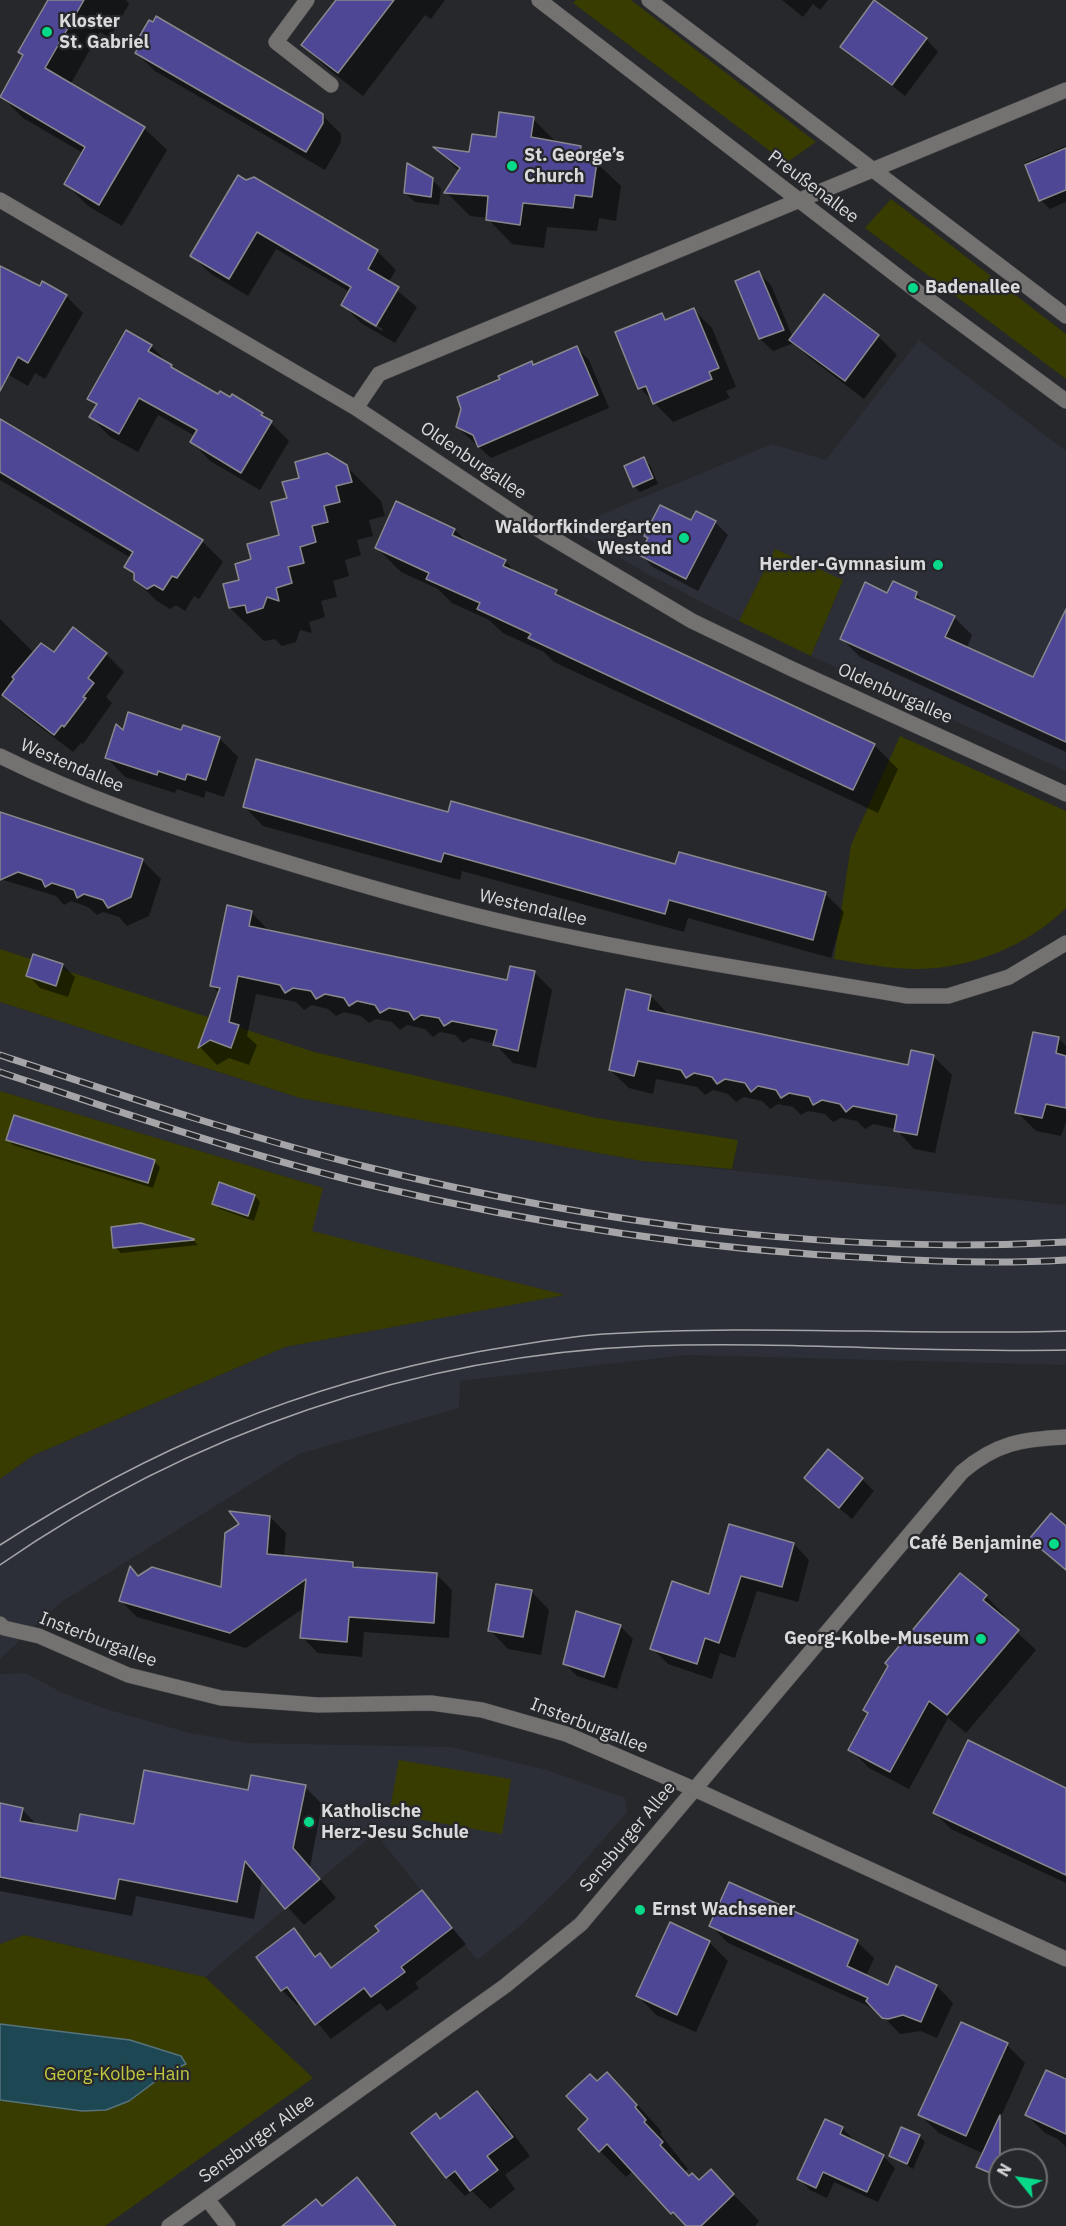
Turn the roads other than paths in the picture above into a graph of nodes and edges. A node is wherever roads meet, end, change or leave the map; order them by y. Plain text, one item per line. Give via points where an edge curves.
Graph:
1 (307, 0) edge
2 (539, 0) edge
3 (649, 0) edge
4 (331, 85) dead end
5 (1066, 90) edge
6 (874, 169) junction
7 (0, 200) edge
8 (799, 201) junction
9 (1066, 316) edge
10 (1066, 401) edge
11 (356, 408) junction
12 (0, 756) edge
13 (1066, 794) edge
14 (1066, 943) edge
15 (1066, 1437) edge
16 (2, 1626) edge
17 (694, 1789) junction
18 (1066, 1959) edge
19 (207, 2199) junction
20 (169, 2226) edge
21 (228, 2226) edge

1 - 4 street via 276,42
2 - 8 street, Preußenallee
3 - 6 street
5 - 6 street
6 - 8 street
6 - 9 street
7 - 11 street, Oldenburgallee
8 - 10 street, Preußenallee
8 - 11 street via 379,374
11 - 13 street, Oldenburgallee via 544,532 692,621
12 - 14 street, Westendallee via 170,826 341,879 601,944 907,996 948,996 1009,977
15 - 17 street, Sensburger Allee via 1008,1443 982,1455 962,1472
16 - 17 street, Insterburgallee via 39,1636 128,1675 221,1698 318,1705 431,1703 482,1710 566,1734
17 - 18 street, Insterburgallee
17 - 19 street, Sensburger Allee via 581,1924 505,1986
19 - 20 street, Sensburger Allee
19 - 21 street

